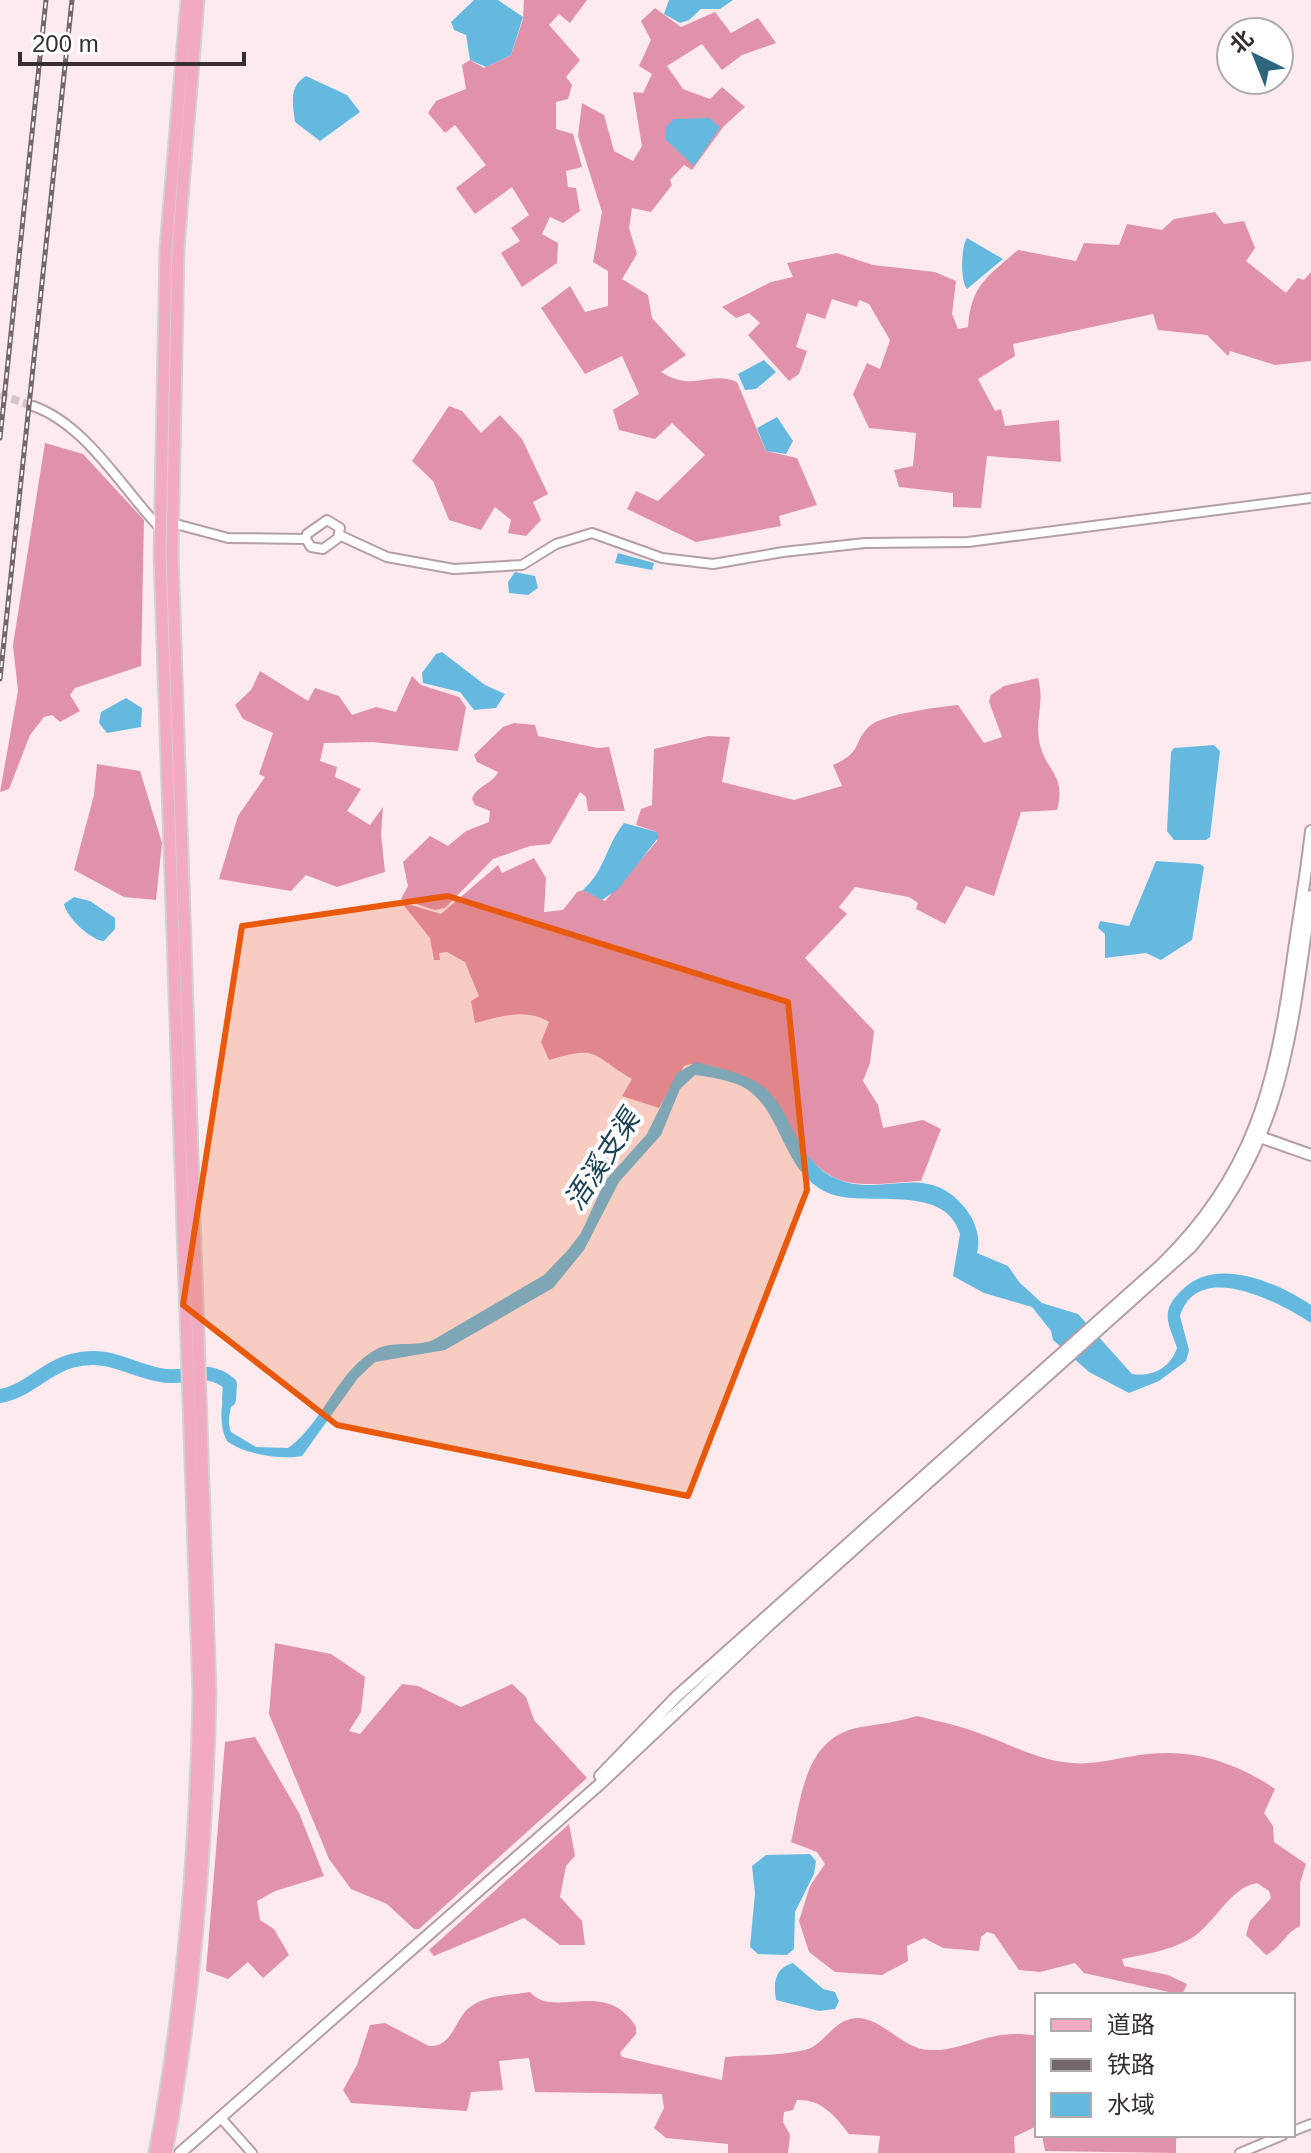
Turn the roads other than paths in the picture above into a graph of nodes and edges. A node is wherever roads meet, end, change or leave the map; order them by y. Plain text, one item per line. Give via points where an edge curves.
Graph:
1 (187, 0) edge
2 (198, 0) edge
3 (33, 406) tunnel mouth
4 (1311, 498) edge
5 (166, 526) junction
6 (339, 535) junction
7 (306, 539) junction
8 (1311, 831) edge
9 (1311, 896) edge
10 (1260, 1137) junction
11 (1311, 1155) edge
12 (1105, 1321) junction
13 (196, 1393) junction
14 (220, 2117) junction
15 (1278, 2137) edge
16 (155, 2153) edge
17 (166, 2153) edge
18 (180, 2153) edge
19 (252, 2153) edge
20 (1240, 2153) edge

1 - 5 main road via 166,248
2 - 5 main road via 177,263
3 - 5 street via 52,415 89,448
4 - 6 street via 968,542 865,543 713,564 662,558 592,533 556,544 522,565 454,569 387,557
5 - 7 street via 228,538
5 - 13 main road via 161,639
6 - 7 street via 320,549
6 - 7 street via 340,528 327,520
8 - 12 main road via 1280,1050 1256,1126 1219,1196 1195,1228
9 - 10 main road via 1289,1052
10 - 11 main road
10 - 12 main road via 1203,1234 1167,1272
12 - 14 main road via 566,1812
13 - 16 main road via 196,1795 181,1986
13 - 17 main road via 211,1640 207,1796 192,1988
14 - 18 main road
14 - 19 street
15 - 20 street

